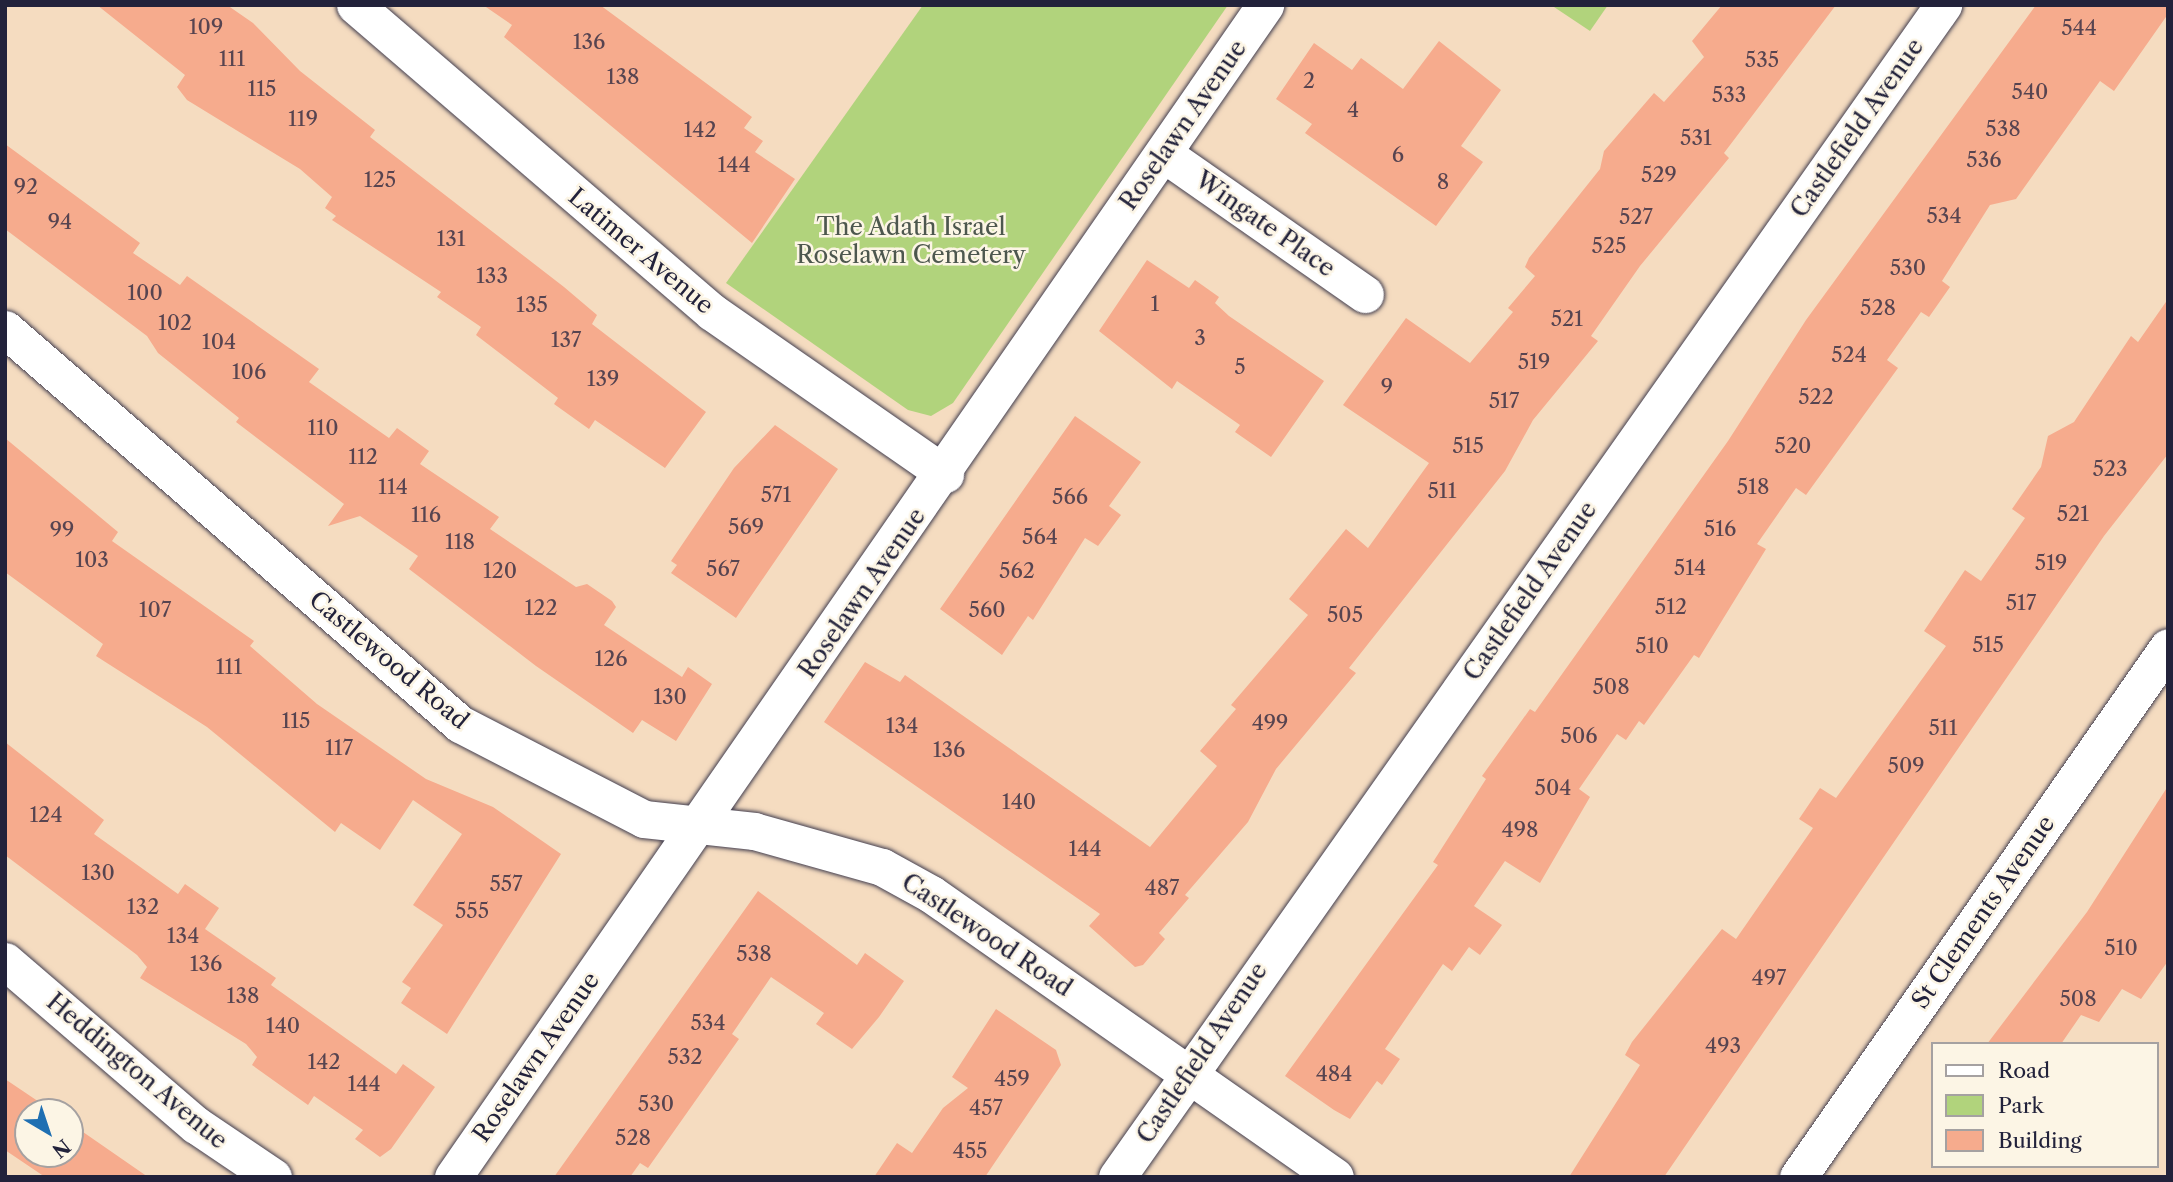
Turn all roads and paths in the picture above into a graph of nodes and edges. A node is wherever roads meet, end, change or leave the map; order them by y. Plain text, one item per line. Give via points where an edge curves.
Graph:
1 (355, 5) edge
2 (1265, 5) edge
3 (1944, 5) edge
4 (1164, 154) junction
5 (1365, 294) dead end
6 (5, 329) edge
7 (945, 474) junction
8 (2168, 647) edge
9 (701, 822) junction
10 (5, 961) edge
11 (1188, 1073) junction
12 (273, 1177) edge
13 (453, 1177) edge
14 (1117, 1177) edge
15 (1335, 1177) edge
16 (1798, 1177) edge

1 - 7 street, Latimer Avenue via 712,312
2 - 4 street, Roselawn Avenue
3 - 11 street, Castlefield Avenue
4 - 5 street, Wingate Place
4 - 7 street, Roselawn Avenue
6 - 9 street, Castlewood Road via 460,724 644,819
7 - 9 street, Roselawn Avenue
8 - 16 street, St Clements Avenue
9 - 11 street, Castlewood Road via 883,867
9 - 13 street, Roselawn Avenue
10 - 12 street, Heddington Avenue via 196,1125
11 - 14 street, Castlefield Avenue
11 - 15 street, Castlewood Road

